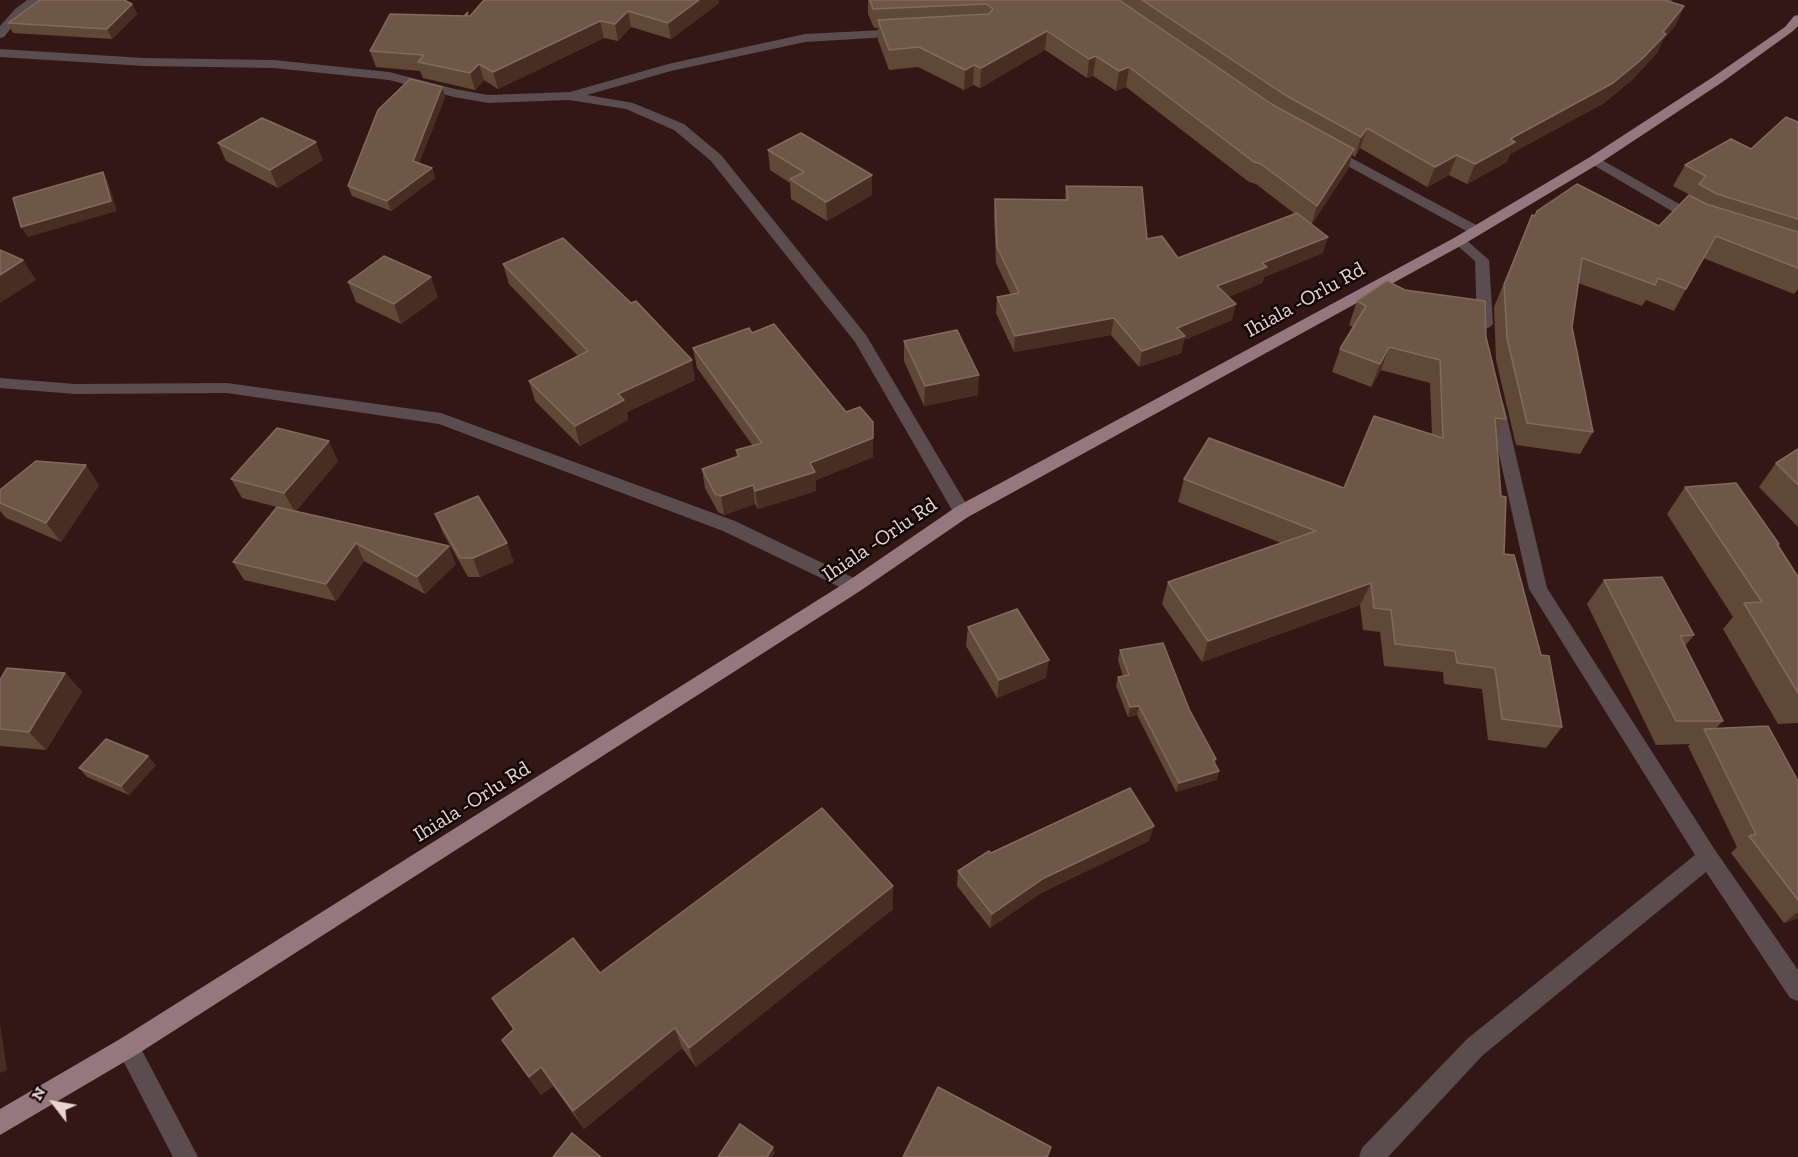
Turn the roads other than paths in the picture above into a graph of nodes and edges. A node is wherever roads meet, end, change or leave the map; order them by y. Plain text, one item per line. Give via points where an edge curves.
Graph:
1 (35, 0) edge
2 (1798, 18) edge
3 (913, 33) edge
4 (0, 34) edge
5 (0, 53) edge
6 (569, 96) junction
7 (1314, 142) edge
8 (1595, 160) junction
9 (1710, 225) edge
10 (1475, 230) junction
11 (1459, 241) junction
12 (1485, 338) edge
13 (0, 383) edge
14 (1491, 383) edge
15 (962, 512) junction
16 (854, 586) junction
17 (1708, 857) junction
18 (1798, 990) edge
19 (128, 1047) junction
20 (0, 1123) edge
21 (186, 1157) edge
22 (1371, 1157) edge

1 - 4 street via 19,11
2 - 8 main road, Ihiala -Orlu Rd via 1789,29 1717,80
3 - 6 street via 805,38 668,68
5 - 6 street via 110,61 274,64 389,76 488,99
6 - 15 street via 629,106 679,127 716,158 861,339
7 - 10 street
8 - 9 street
8 - 10 main road, Ihiala -Orlu Rd
10 - 11 main road, Ihiala -Orlu Rd
11 - 12 street via 1482,260
11 - 15 main road, Ihiala -Orlu Rd
13 - 16 street via 75,388 226,388 441,419 729,526
14 - 17 street via 1538,589
15 - 16 main road, Ihiala -Orlu Rd
16 - 19 main road, Ihiala -Orlu Rd
17 - 18 street
17 - 22 street via 1475,1047
19 - 20 main road, Ihiala -Orlu Rd
19 - 21 street

